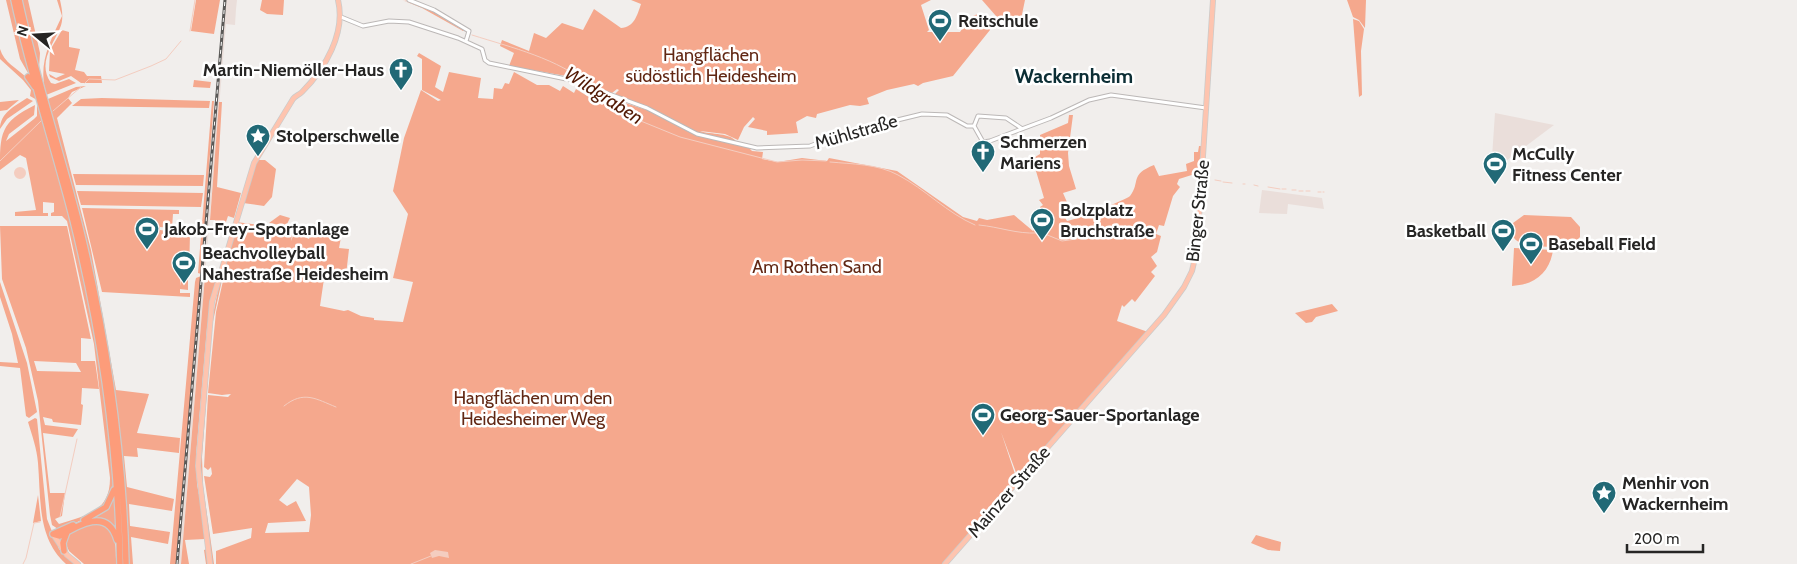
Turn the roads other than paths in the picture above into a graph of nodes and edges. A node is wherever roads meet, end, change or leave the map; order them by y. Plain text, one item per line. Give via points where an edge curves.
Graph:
1 (14, 0) edge
2 (19, 0) edge
3 (338, 0) edge
4 (409, 0) edge
5 (1213, 0) edge
6 (341, 17) junction
7 (466, 41) junction
8 (41, 74) dead end
9 (28, 77) dead end
10 (40, 81) junction
11 (39, 96) junction
12 (1206, 108) junction
13 (974, 126) junction
14 (1020, 128) junction
15 (1151, 330) joint
16 (116, 480) junction
17 (67, 532) junction
18 (53, 534) junction
19 (64, 551) junction
20 (120, 552) junction
21 (78, 564) edge
22 (120, 564) edge
23 (126, 564) edge
24 (210, 564) edge
25 (945, 564) edge

1 - 11 highway
2 - 10 highway
3 - 6 main road
4 - 7 street via 434,10 470,32
5 - 12 main road
6 - 7 street via 363,26 389,21 409,22
6 - 24 main road via 327,60 301,93 292,99 259,152 229,242 210,318 199,443 199,486
7 - 13 street, Mühlstraße via 482,48 486,62 571,80 647,108 697,134 766,150 810,146 844,133 922,114 947,115 965,126
8 - 10 highway
9 - 11 highway
10 - 23 highway via 95,293 115,415
11 - 16 highway via 90,295 105,379
12 - 14 street via 1111,95 1089,100 1038,124
12 - 15 main road, Binger Straße via 1194,263 1180,295
13 - 14 street via 980,116 1006,118
13 - 14 street via 984,142
15 - 25 main road, Mainzer Straße
16 - 18 highway via 112,497 104,509
16 - 20 highway
17 - 18 highway via 59,537
17 - 19 highway
17 - 20 highway via 88,522 100,522 114,532
18 - 19 main road
19 - 21 main road
20 - 22 highway

